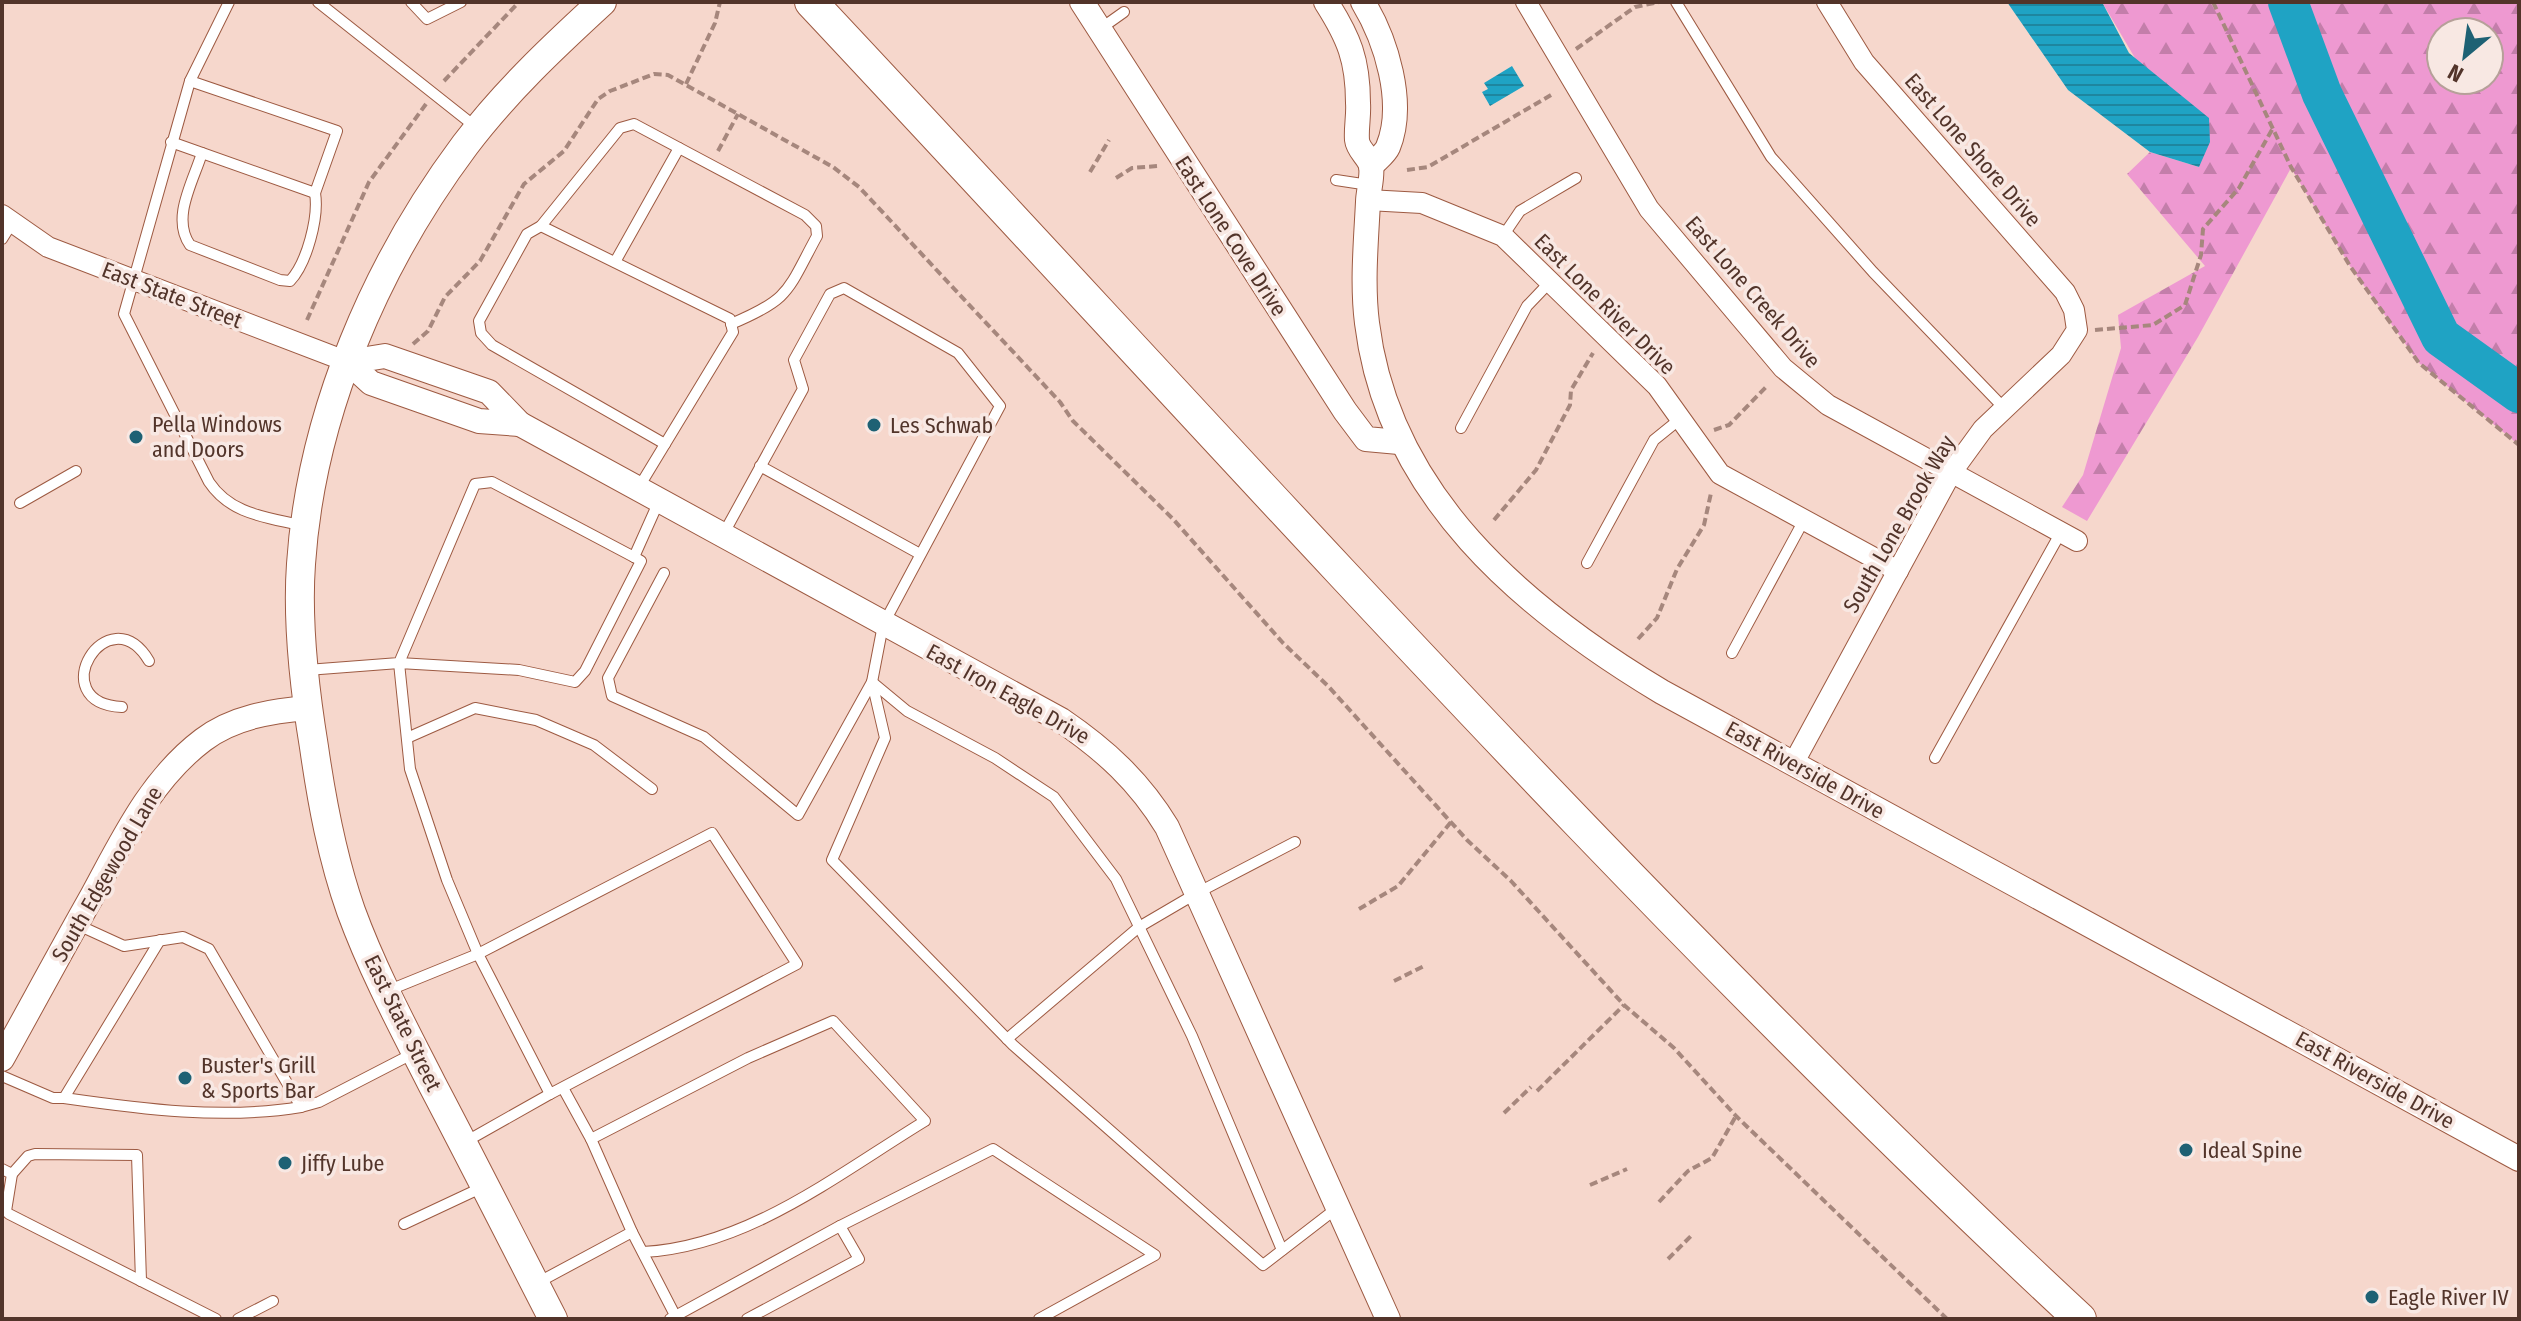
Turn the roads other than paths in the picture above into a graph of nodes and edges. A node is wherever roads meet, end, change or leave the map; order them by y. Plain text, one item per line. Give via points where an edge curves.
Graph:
1 (229, 2) edge
2 (318, 2) edge
3 (411, 2) edge
4 (461, 2) edge
5 (602, 2) edge
6 (811, 2) edge
7 (1082, 2) edge
8 (1326, 2) edge
9 (1363, 2) edge
10 (1526, 2) edge
11 (1676, 2) edge
12 (1827, 2) edge
13 (1124, 12) dead end
14 (1100, 30) junction
15 (190, 81) junction
16 (478, 129) junction
17 (171, 142) junction
18 (679, 148) junction
19 (202, 153) junction
20 (1576, 178) dead end
21 (1336, 180) dead end
22 (1369, 184) junction
23 (315, 193) junction
24 (5, 226) edge
25 (541, 226) junction
26 (1503, 236) junction
27 (615, 262) junction
28 (132, 280) junction
29 (1549, 283) junction
30 (731, 324) junction
31 (2077, 330) joint
32 (348, 362) junction
33 (2003, 407) junction
34 (1680, 419) junction
35 (1461, 428) dead end
36 (1399, 442) junction
37 (665, 444) junction
38 (760, 466) junction
39 (76, 471) dead end
40 (1951, 473) junction
41 (649, 495) junction
42 (20, 503) dead end
43 (1804, 520) junction
44 (306, 527) junction
45 (723, 535) junction
46 (2069, 537) joint
47 (920, 554) junction
48 (634, 557) junction
49 (1587, 563) dead end
50 (1898, 571) junction
51 (664, 573) dead end
52 (883, 625) junction
53 (1732, 653) dead end
54 (149, 661) dead end
55 (399, 663) junction
56 (304, 671) junction
57 (872, 682) junction
58 (122, 707) dead end
59 (308, 708) junction
60 (407, 738) junction
61 (1935, 758) dead end
62 (1793, 764) junction
63 (652, 789) dead end
64 (1295, 842) dead end
65 (1197, 893) junction
66 (76, 925) junction
67 (1139, 927) junction
68 (160, 940) junction
69 (478, 954) junction
70 (386, 991) junction
71 (1007, 1039) junction
72 (416, 1052) junction
73 (2, 1059) edge
74 (2, 1076) edge
75 (563, 1088) junction
76 (550, 1094) junction
77 (64, 1098) junction
78 (301, 1107) junction
79 (591, 1139) junction
80 (463, 1143) junction
81 (2519, 1159) edge
82 (7, 1172) edge
83 (485, 1186) junction
84 (1337, 1208) junction
85 (404, 1224) dead end
86 (840, 1226) junction
87 (632, 1232) junction
88 (1282, 1250) junction
89 (643, 1252) junction
90 (141, 1281) junction
91 (535, 1284) junction
92 (273, 1301) dead end
93 (674, 1318) edge
94 (216, 1319) edge
95 (238, 1319) edge
96 (553, 1319) edge
97 (747, 1319) edge
98 (1039, 1319) edge
99 (1388, 1319) edge
100 (2080, 1319) edge

1 - 15 lane
2 - 16 lane
3 - 4 lane via 427,19
5 - 16 main road
6 - 100 highway via 1634,882 1874,1123
7 - 14 street, East Lone Cove Drive
8 - 22 street, East Riverside Drive via 1350,40 1359,102 1357,143
9 - 22 street, East Riverside Drive via 1390,68 1394,109 1387,148
10 - 40 street, East Lone Creek Drive via 1649,209 1783,368 1828,405
11 - 33 lane via 1771,157
12 - 31 street, East Lone Shore Drive via 1864,62 2065,292
13 - 14 lane
14 - 36 street, East Lone Cove Drive via 1345,411 1366,439
15 - 17 lane
15 - 23 lane via 337,131
16 - 32 main road via 397,251
17 - 19 lane
17 - 28 lane
18 - 25 lane via 634,124 620,128
18 - 27 lane
18 - 30 lane via 805,215 816,226 817,236 785,296
19 - 23 lane
19 - 23 lane via 182,215 182,233 190,245 280,280 290,281 298,272 317,207
20 - 26 lane via 1520,211
21 - 22 lane
22 - 26 street, East Lone River Drive
22 - 36 street, East Riverside Drive via 1367,323 1382,396
24 - 28 street, East State Street
25 - 27 lane
25 - 37 lane via 527,234 514,255 479,321 481,333 492,345
26 - 29 street, East Lone River Drive
27 - 30 lane
28 - 32 street, East State Street
28 - 44 lane via 124,314 128,327 221,500 236,509
29 - 34 street, East Lone River Drive via 1657,386
29 - 35 lane via 1527,306
30 - 37 lane via 733,332
31 - 33 street, South Lone Brook Way via 2061,355
32 - 41 street, East Iron Eagle Drive via 371,383 479,421 520,424
32 - 44 main road via 330,413
33 - 40 street, South Lone Brook Way
34 - 43 street, East Lone River Drive via 1720,474
34 - 49 lane via 1654,440
36 - 62 street, East Riverside Drive via 1441,510 1476,550 1559,624 1662,692
37 - 41 lane
38 - 45 lane
38 - 47 lane
38 - 47 lane via 803,389 794,360 830,294 844,288 958,353 1000,406
39 - 42 lane
40 - 46 street, East Lone Creek Drive
40 - 50 street, South Lone Brook Way
41 - 45 street, East Iron Eagle Drive
41 - 48 lane
43 - 50 street, East Lone River Drive
43 - 53 lane
44 - 56 main road via 300,566
45 - 52 street, East Iron Eagle Drive
46 - 61 lane
47 - 52 lane
48 - 55 lane via 641,561 575,682 519,670
48 - 55 lane via 492,482 475,484
50 - 62 street, South Lone Brook Way
51 - 57 lane via 608,678 612,696 704,737 798,815
52 - 57 lane
52 - 65 street, East Iron Eagle Drive via 1061,720 1102,748 1153,803
54 - 58 lane via 123,640 91,651 85,684 100,702
55 - 56 lane
55 - 60 lane
56 - 59 main road
57 - 67 lane via 907,711 1054,797 1116,879
57 - 71 lane via 885,738 832,860
59 - 66 street, South Edgewood Lane via 273,711 228,726 205,738 172,768 140,808
59 - 70 main road, East State Street via 333,849 354,919
60 - 63 lane via 475,708 536,720 594,745
60 - 69 lane via 410,769 442,867
62 - 81 street, East Riverside Drive
64 - 65 lane
65 - 67 lane
65 - 84 street, East Iron Eagle Drive
66 - 68 lane via 124,946
66 - 73 street, South Edgewood Lane
67 - 71 lane
67 - 88 lane via 1192,1036
68 - 77 lane
68 - 78 lane via 183,937 209,949
69 - 70 lane
69 - 75 lane via 712,833 797,964
69 - 76 lane
70 - 72 main road, East State Street
71 - 88 lane via 1263,1265
72 - 78 lane
72 - 80 main road, East State Street
74 - 77 lane
75 - 76 lane
75 - 79 lane
76 - 80 lane
77 - 78 lane via 261,1114
79 - 87 lane
79 - 89 lane via 833,1021 925,1121 762,1220 677,1250
80 - 83 main road, East State Street
82 - 90 lane via 7,1213
82 - 90 lane via 35,1154 137,1155
83 - 85 lane
83 - 91 main road, East State Street
84 - 88 lane
84 - 99 street, East Iron Eagle Drive
86 - 93 lane
86 - 97 lane via 859,1259
86 - 98 lane via 993,1149 1155,1255
87 - 89 lane
87 - 91 lane
89 - 93 lane
90 - 94 lane
91 - 96 main road, East State Street
92 - 95 lane

